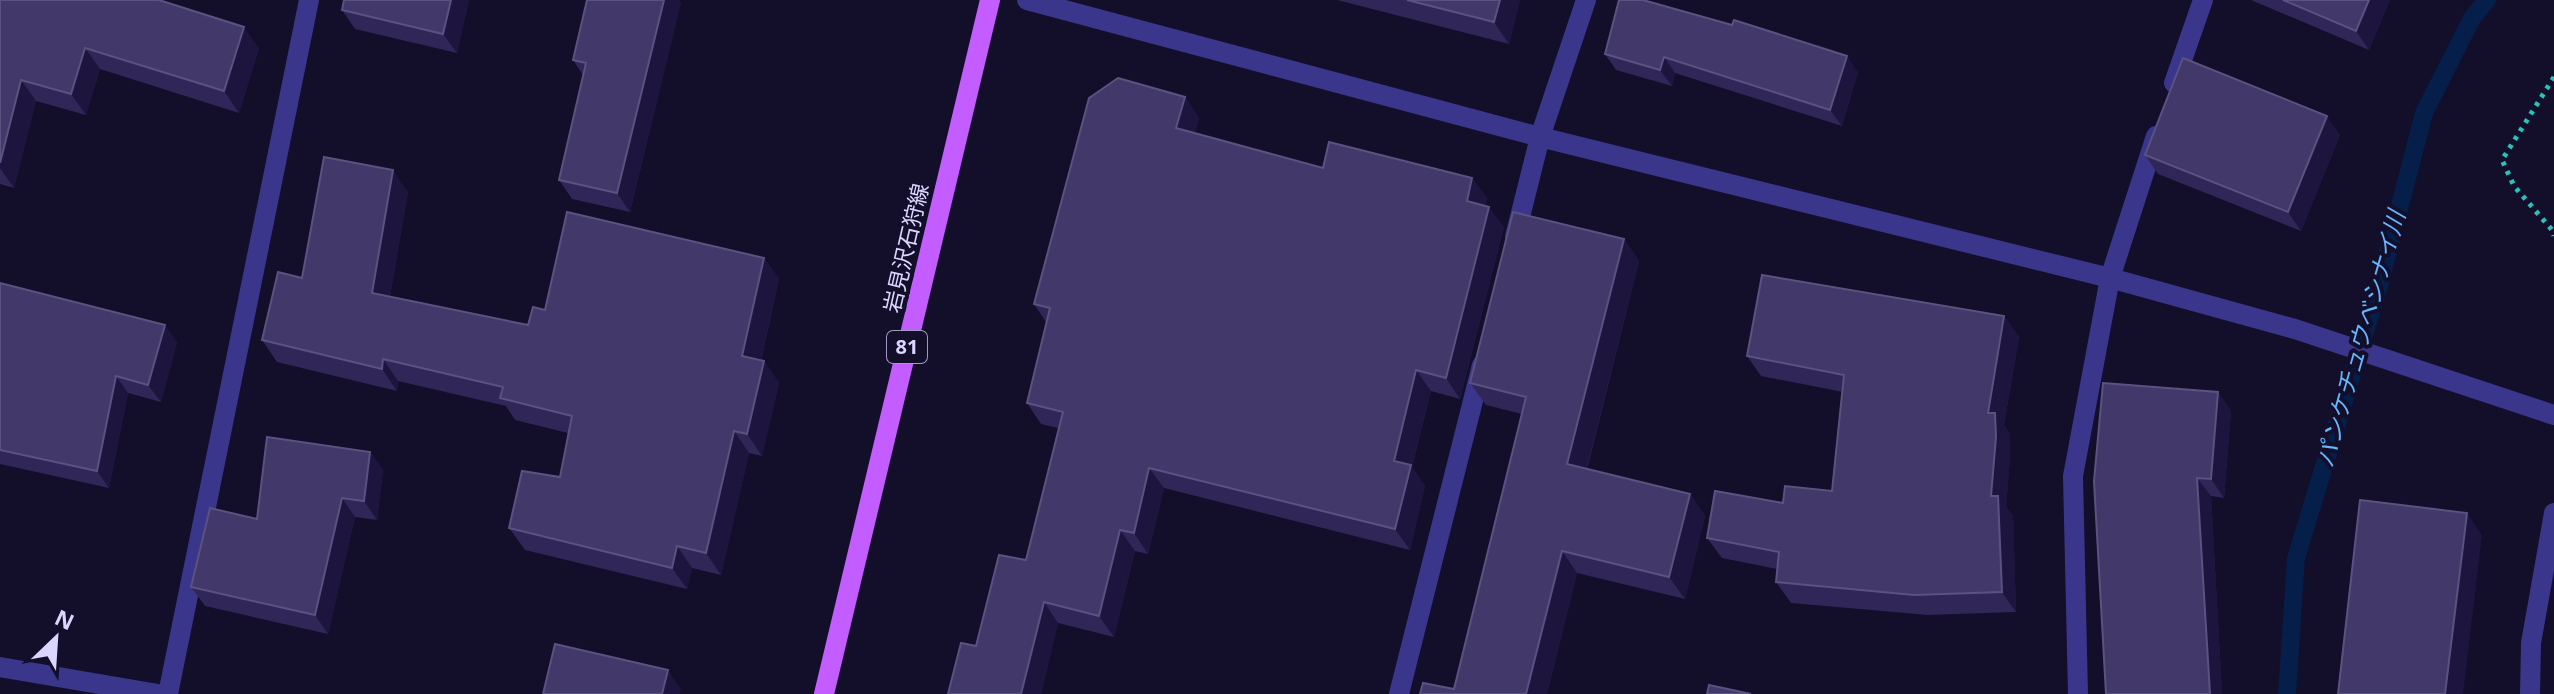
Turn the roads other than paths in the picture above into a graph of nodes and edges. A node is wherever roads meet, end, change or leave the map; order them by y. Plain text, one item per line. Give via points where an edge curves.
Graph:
1 (309, 0) edge
2 (990, 0) edge
3 (1027, 0) edge
4 (1586, 0) edge
5 (2203, 0) edge
6 (1540, 137) junction
7 (1510, 255) edge
8 (2110, 278) junction
9 (1487, 346) edge
10 (2554, 415) edge
11 (2554, 513) edge
12 (0, 667) edge
13 (158, 694) edge
14 (168, 694) edge
15 (824, 694) edge
16 (1399, 694) edge
17 (2078, 694) edge
18 (2530, 694) edge

1 - 14 street
2 - 15 main road, 岩見沢石狩線 / 81
3 - 6 street
4 - 6 street
5 - 8 street
6 - 7 street
6 - 8 street
8 - 10 street via 2295,329
8 - 17 street via 2073,476
9 - 16 street
11 - 18 street via 2531,643
12 - 13 street

